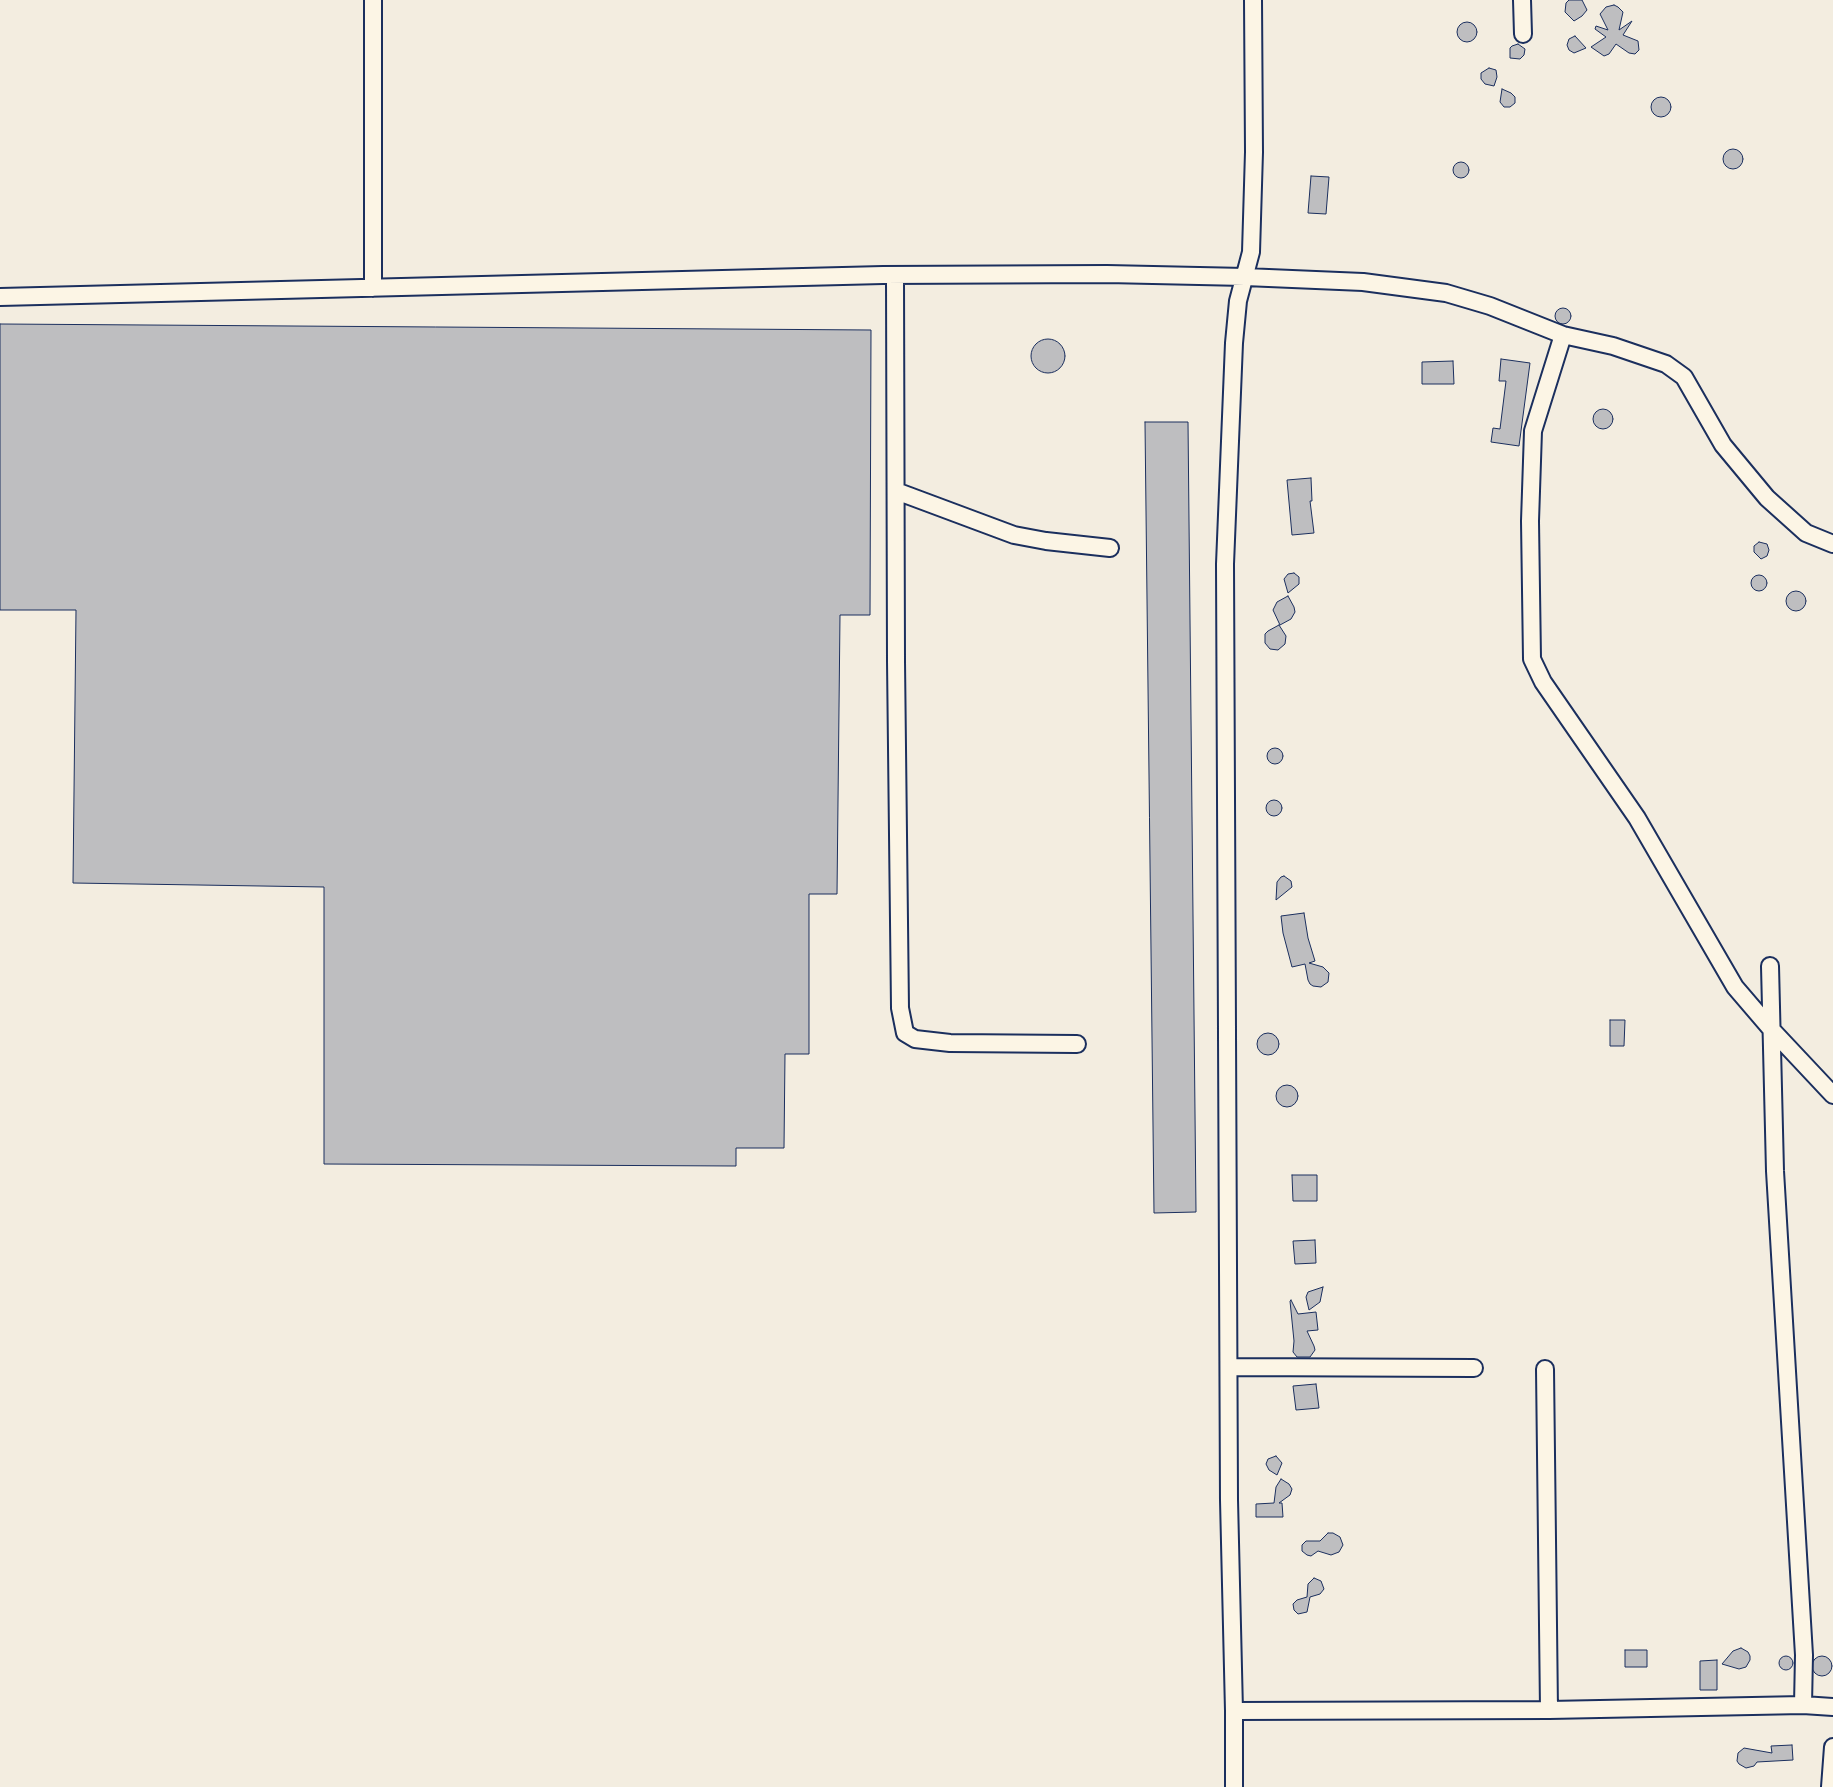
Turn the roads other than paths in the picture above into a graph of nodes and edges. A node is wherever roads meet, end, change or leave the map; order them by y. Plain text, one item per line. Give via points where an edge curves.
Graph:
1 (373, 0) edge
2 (1253, 0) edge
3 (1522, 0) edge
4 (1523, 34) dead end
5 (895, 276) junction
6 (1244, 277) junction
7 (374, 288) junction
8 (0, 297) edge
9 (1564, 335) junction
10 (896, 491) junction
11 (1833, 544) edge
12 (1110, 548) dead end
13 (1770, 966) dead end
14 (1771, 1029) junction
15 (1078, 1044) dead end
16 (1833, 1095) edge
17 (1229, 1367) junction
18 (1474, 1368) dead end
19 (1545, 1369) dead end
20 (1803, 1705) junction
21 (1833, 1707) edge
22 (1549, 1710) junction
23 (1234, 1711) junction
24 (1833, 1747) edge
25 (1234, 1787) edge
26 (1830, 1787) edge

1 - 7 street
2 - 6 street via 1254,182 1251,252
3 - 4 street
5 - 6 street via 1107,274
5 - 7 street
5 - 10 street
6 - 9 street via 1363,282 1446,293 1490,306
6 - 17 street via 1234,342 1225,564
7 - 8 street
9 - 11 street via 1613,346 1666,364 1684,377 1723,445 1767,498 1806,533
9 - 14 street via 1533,432 1530,521 1532,659 1542,682 1637,818 1735,987
10 - 12 street via 1014,534
10 - 15 street via 900,1008 905,1033 916,1039 950,1043
13 - 14 street
14 - 16 street
14 - 20 street via 1775,1171 1804,1654
17 - 18 street
17 - 23 street
19 - 22 street
20 - 21 street
20 - 22 street
22 - 23 street
23 - 25 street
24 - 26 street

